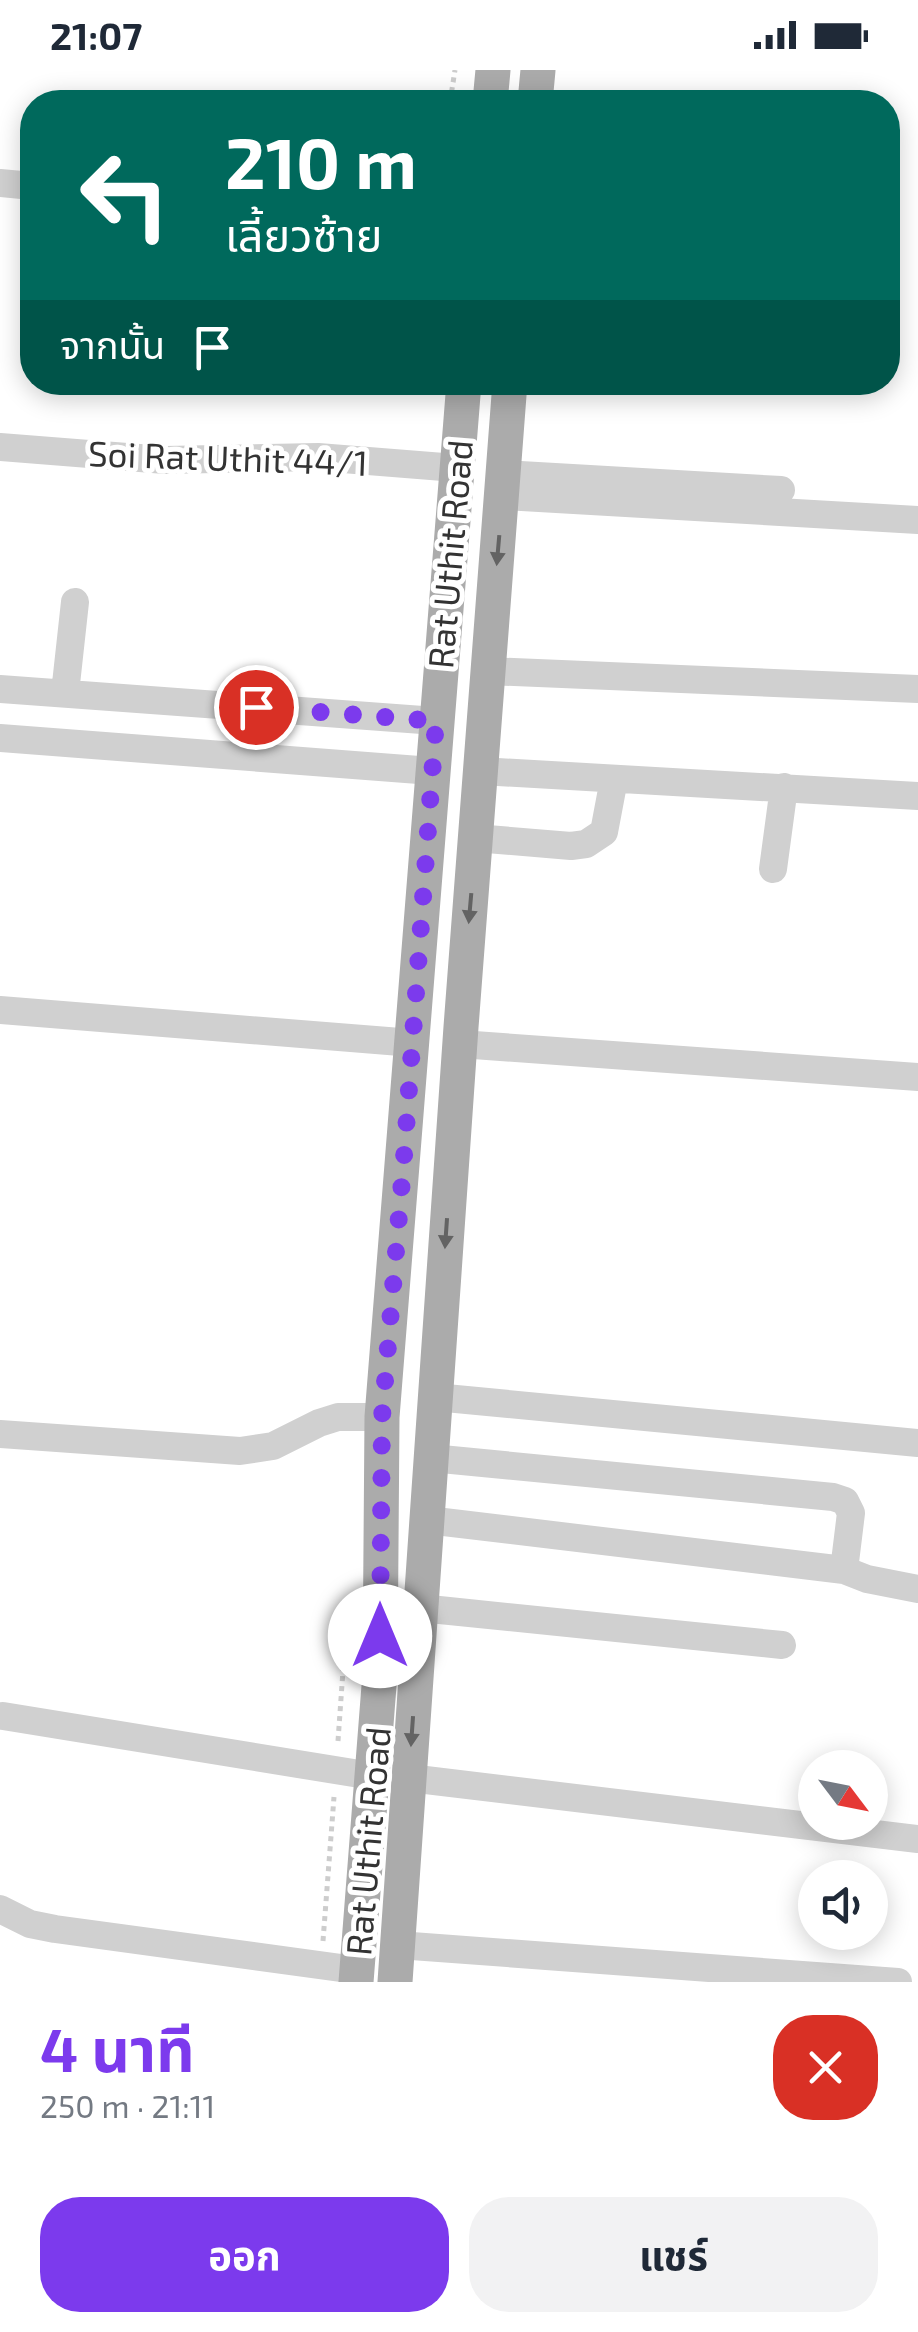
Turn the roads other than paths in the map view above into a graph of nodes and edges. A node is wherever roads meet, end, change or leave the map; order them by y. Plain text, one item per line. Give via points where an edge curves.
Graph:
1 (463, 395) edge
2 (509, 395) edge
3 (0, 447) edge
4 (456, 468) junction
5 (503, 485) junction
6 (781, 490) dead end
7 (918, 520) edge
8 (445, 592) junction
9 (494, 594) junction
10 (75, 602) dead end
11 (487, 677) junction
12 (438, 681) junction
13 (0, 689) edge
14 (918, 689) edge
15 (65, 693) junction
16 (436, 721) junction
17 (0, 738) edge
18 (432, 771) junction
19 (481, 771) junction
20 (614, 778) junction
21 (784, 788) junction
22 (918, 796) edge
23 (476, 838) junction
24 (773, 869) dead end
25 (0, 1010) edge
26 (413, 1042) junction
27 (460, 1044) junction
28 (918, 1077) edge
29 (435, 1397) junction
30 (382, 1417) junction
31 (0, 1434) edge
32 (918, 1443) edge
33 (430, 1458) junction
34 (426, 1520) junction
35 (844, 1570) junction
36 (918, 1590) edge
37 (420, 1608) junction
38 (782, 1645) dead end
39 (4, 1716) dead end
40 (372, 1776) junction
41 (409, 1778) junction
42 (918, 1839) edge
43 (0, 1908) edge
44 (398, 1944) junction
45 (356, 1976) edge
46 (395, 1982) edge
47 (898, 1982) edge

1 - 4 main road, Rat Uthit Road
2 - 5 main road, Rat Uthit Road
3 - 4 street, Soi Rat Uthit 44/1 via 165,460 318,457
4 - 8 main road, Rat Uthit Road
5 - 6 street
5 - 7 street
5 -> 9 main road, Rat Uthit Road
8 - 9 main road
8 - 12 main road, Rat Uthit Road
9 - 11 main road, Rat Uthit Road
10 - 15 street
11 - 12 main road
11 - 14 street
11 - 19 main road, Rat Uthit Road
12 - 16 main road, Rat Uthit Road
13 - 15 street
15 - 16 street
16 - 18 main road, Rat Uthit Road
17 - 18 street
18 - 26 main road, Rat Uthit Road
19 - 20 street
19 - 23 main road, Rat Uthit Road
20 - 21 street
20 - 23 street via 604,832 586,844
21 - 22 street
21 - 24 street
23 -> 27 main road, Rat Uthit Road
25 - 26 street
26 - 30 main road, Rat Uthit Road
27 - 28 street
27 -> 29 main road, Rat Uthit Road
29 - 32 street
29 - 33 main road, Rat Uthit Road
30 - 31 street via 338,1417 273,1446 240,1451
30 - 40 main road, Rat Uthit Road via 380,1673
33 - 34 main road, Rat Uthit Road
33 - 35 street via 833,1497 852,1513
34 - 35 street
34 - 37 main road, Rat Uthit Road
35 - 36 street
37 - 38 street
37 -> 41 main road, Rat Uthit Road
39 - 40 street
40 - 45 main road, Rat Uthit Road
41 - 42 street
41 - 44 main road, Rat Uthit Road
43 - 45 street via 55,1929
44 - 46 main road, Rat Uthit Road
44 - 47 street

